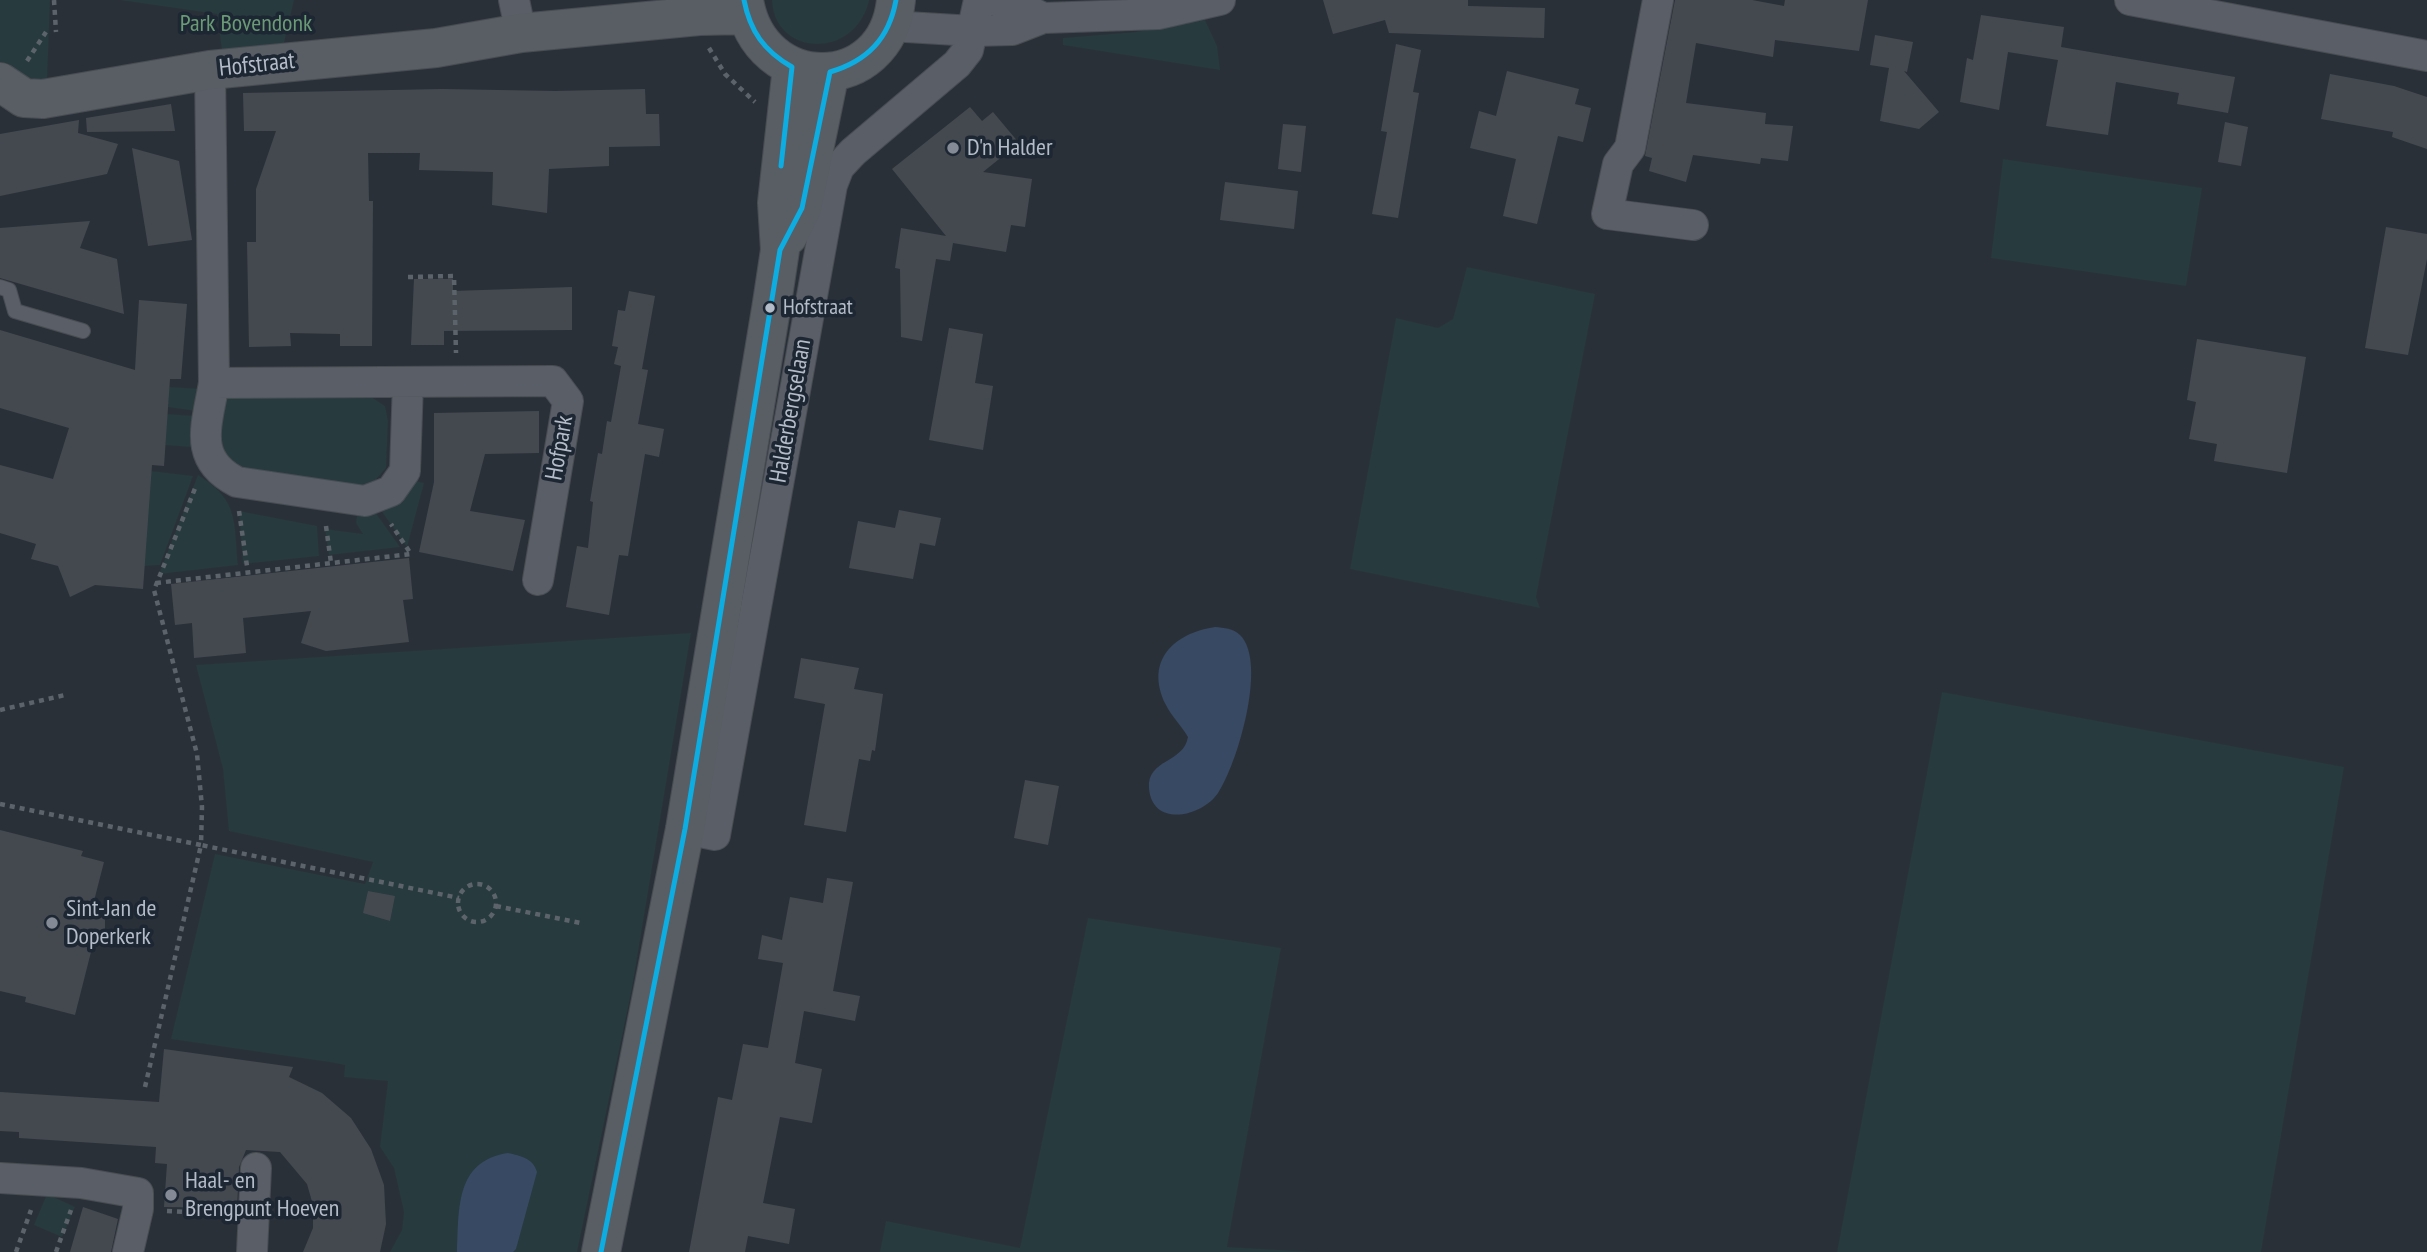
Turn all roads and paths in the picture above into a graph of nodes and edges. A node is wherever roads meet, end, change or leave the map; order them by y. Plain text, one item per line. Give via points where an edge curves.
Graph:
1 (54, 0) edge
2 (613, 0) edge
3 (1220, 0) edge
4 (1658, 0) edge
5 (2130, 0) edge
6 (745, 8) edge
7 (980, 11) edge
8 (893, 13) edge
9 (517, 17) edge
10 (56, 32) dead end
11 (2427, 56) edge
12 (792, 68) junction
13 (210, 70) junction
14 (830, 72) junction
15 (0, 82) edge
16 (1693, 225) dead end
17 (780, 250) junction
18 (408, 277) dead end
19 (0, 287) edge
20 (83, 331) dead end
21 (408, 382) junction
22 (457, 382) junction
23 (214, 383) junction
24 (218, 467) junction
25 (372, 498) junction
26 (248, 573) junction
27 (538, 580) dead end
28 (156, 583) junction
29 (65, 695) dead end
30 (0, 710) edge
31 (0, 804) edge
32 (685, 829) junction
33 (201, 845) junction
34 (459, 898) junction
35 (496, 906) junction
36 (581, 923) dead end
37 (145, 1087) dead end
38 (256, 1168) dead end
39 (0, 1178) edge
40 (34, 1180) junction
41 (81, 1183) junction
42 (138, 1209) junction
43 (253, 1216) junction
44 (16, 1252) edge
45 (56, 1252) edge
46 (128, 1252) edge
47 (252, 1252) edge
48 (601, 1252) edge

1 - 10 path
2 - 9 main road, Hofstraat
3 - 7 street via 1159,15 1043,18 1012,30
4 - 16 street via 1630,148 1618,164 1607,214
5 - 11 street
6 - 9 main road, Hofstraat via 699,16
6 - 12 main road via 763,47
7 - 8 street
7 - 32 street, Halderbergselaan via 968,50 957,64 853,152 839,167 832,185 715,835
8 - 14 main road via 874,50 860,61
9 - 13 main road, Hofstraat via 436,48
12 - 14 main road
12 - 17 main road, Halderbergselaan via 778,203
13 - 15 main road, Hofstraat via 43,99 24,98
13 - 23 street
14 - 17 main road, Halderbergselaan via 802,208
17 - 32 main road, Halderbergselaan
18 - 22 path via 454,276
19 - 20 lane via 9,290 15,311
21 - 22 street, Hofpark
21 - 23 street, Hofpark
21 - 25 street via 405,471 391,491
22 - 27 street, Hofpark via 552,380 568,401
23 - 24 street via 206,429
24 - 25 street via 237,482 365,501
24 - 26 path via 242,517
24 - 28 path
25 - 26 path via 411,554
26 - 28 path
28 - 33 path via 153,590 197,754
29 - 30 path
31 - 33 path
32 - 48 main road, Halderbergselaan
33 - 34 path
33 - 37 path
34 - 35 path via 465,887 478,884 489,888
34 - 35 path via 463,915 474,921 490,916
35 - 36 path
38 - 43 street
39 - 40 street
40 - 41 street
40 - 44 path via 30,1217
41 - 42 street via 138,1193
41 - 45 path
42 - 43 path
42 - 46 street
43 - 47 street

